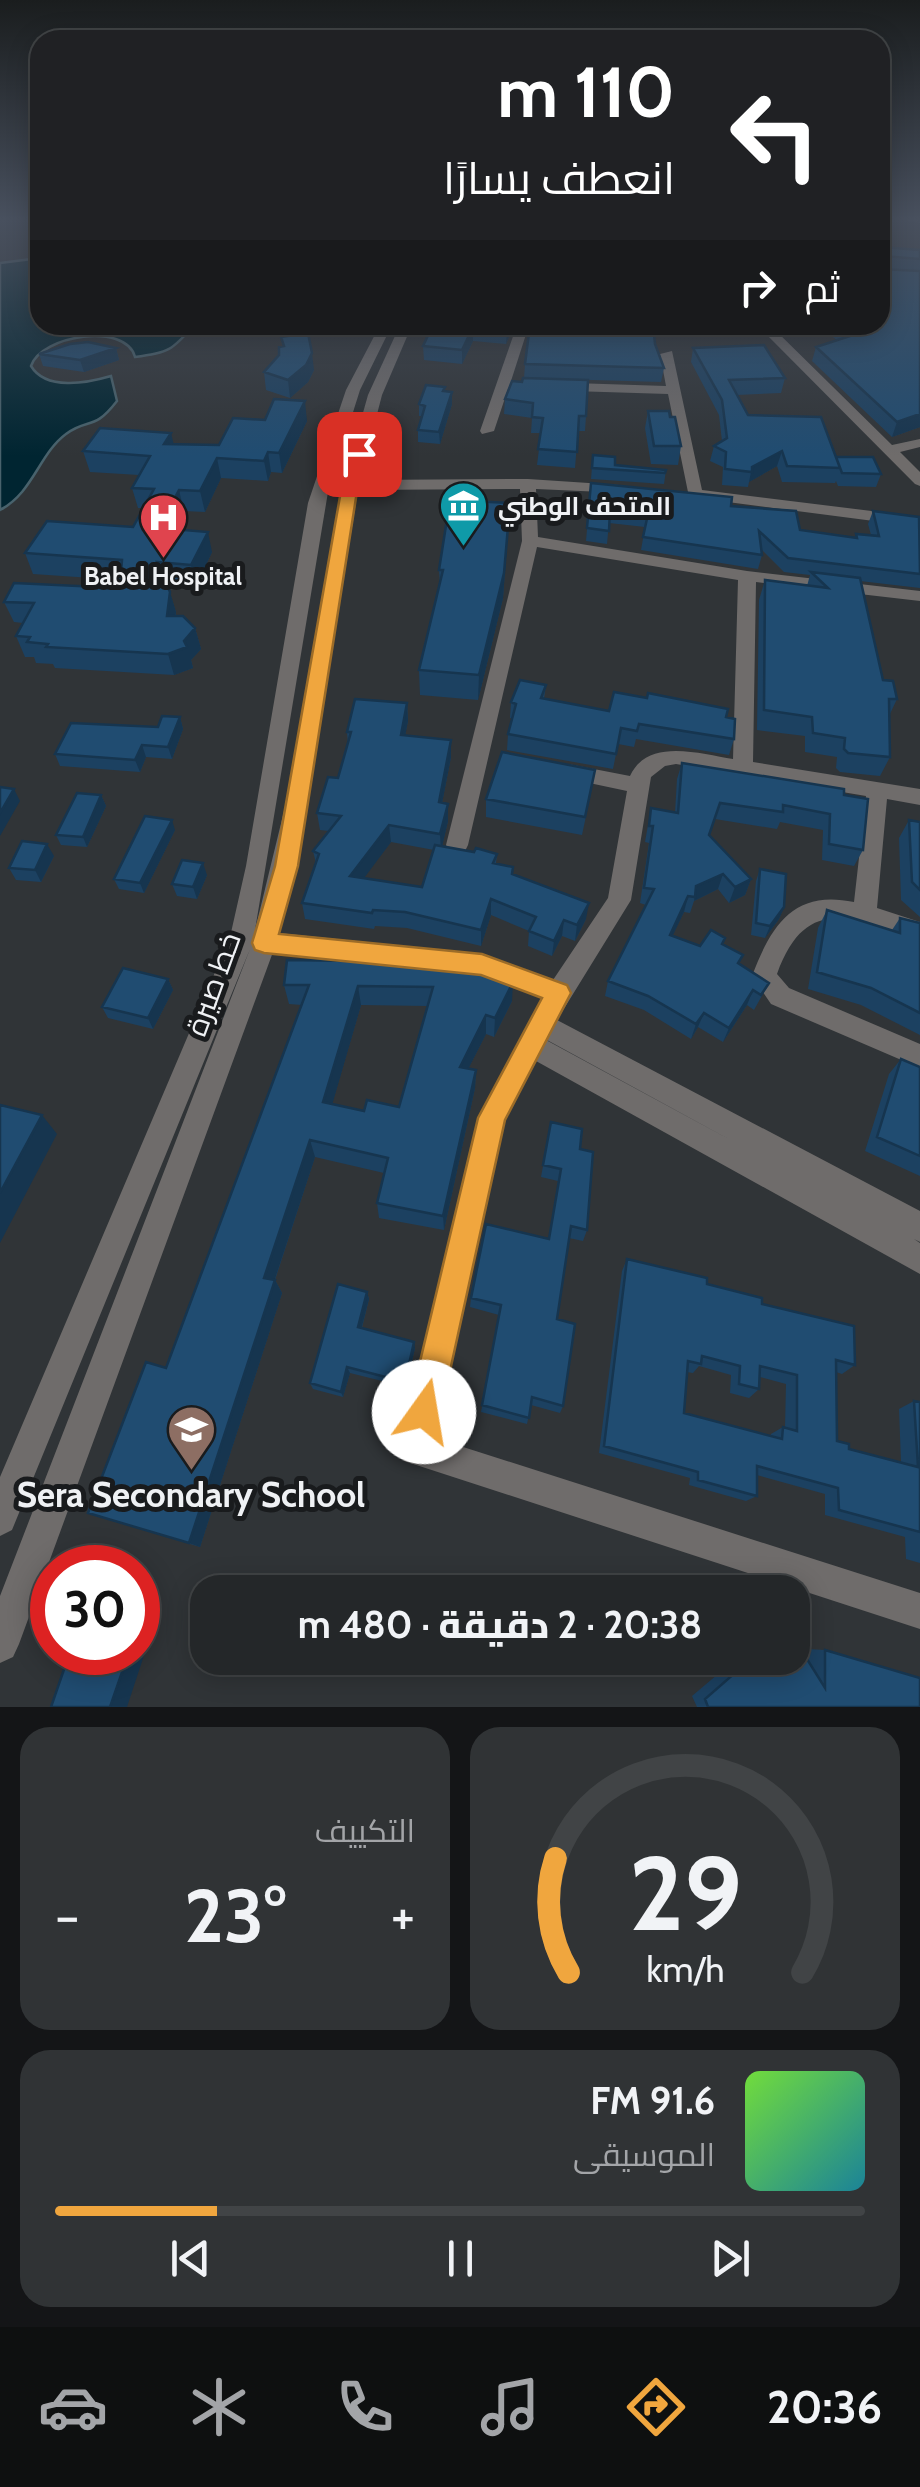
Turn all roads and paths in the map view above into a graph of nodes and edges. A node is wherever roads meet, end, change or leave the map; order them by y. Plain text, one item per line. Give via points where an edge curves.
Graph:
1 (381, 335) edge
2 (402, 335) edge
3 (520, 335) edge
4 (773, 335) edge
5 (667, 354) dead end
6 (504, 385) junction
7 (674, 390) junction
8 (487, 431) dead end
9 (920, 443) edge
10 (890, 450) junction
11 (920, 481) edge
12 (323, 484) junction
13 (528, 484) junction
14 (350, 485) junction
15 (639, 491) edge
16 (676, 493) edge
17 (695, 494) junction
18 (920, 522) edge
19 (530, 542) junction
20 (746, 576) junction
21 (920, 596) edge
22 (547, 768) edge
23 (743, 768) junction
24 (636, 784) junction
25 (877, 790) junction
26 (920, 797) edge
27 (458, 845) edge
28 (866, 914) junction
29 (920, 932) edge
30 (253, 940) junction
31 (558, 993) junction
32 (538, 1036) junction
33 (920, 1056) edge
34 (920, 1227) edge
35 (920, 1259) edge
36 (0, 1518) edge
37 (920, 1611) edge
38 (0, 1644) edge

1 - 12 street, خط صيرة via 353,390
2 - 14 street, خط صيرة via 376,392
3 - 6 street
4 - 10 street
5 - 7 street
6 - 7 street
6 - 8 street
7 - 17 street
9 - 10 street
10 - 11 street
12 - 14 street
12 - 30 street, خط صيرة via 257,866
13 - 14 street
13 - 15 street
13 - 19 street
14 - 30 street, خط صيرة via 287,866
16 - 17 street
17 - 18 street
19 - 20 street
19 - 27 street via 485,756
20 - 21 street
20 - 23 street
22 - 24 street
23 - 24 street via 676,757 659,760
23 - 25 street
24 - 31 street via 619,900
25 - 26 street
25 - 28 street
28 - 29 street
28 - 33 street via 836,908 805,912 779,941 764,976 780,996
30 - 31 street via 482,964
30 - 36 street, خط صيرة
30 - 38 street, خط صيرة
31 - 32 street
32 - 34 street
32 - 35 street
32 - 37 street via 492,1118 416,1449

